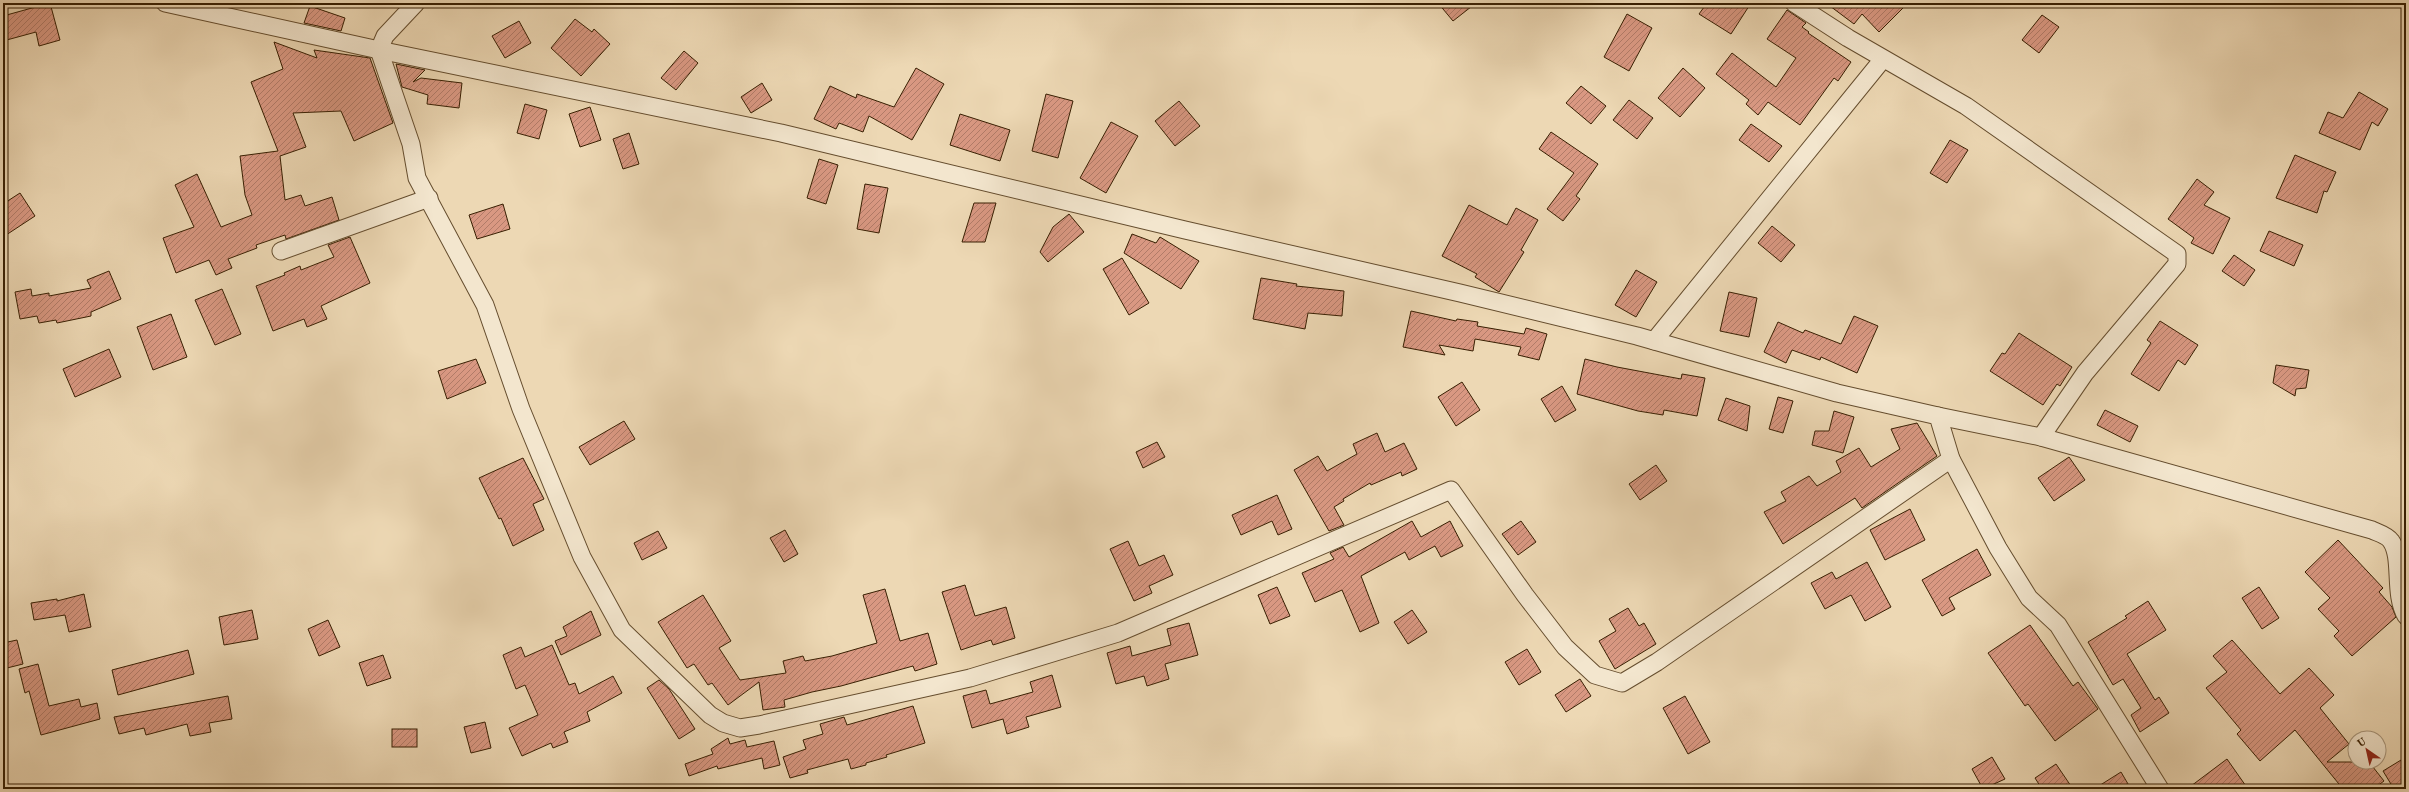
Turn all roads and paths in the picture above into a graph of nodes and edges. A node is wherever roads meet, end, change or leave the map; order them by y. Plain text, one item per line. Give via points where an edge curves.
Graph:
1 (165, 3) edge
2 (416, 3) edge
3 (1794, 3) edge
4 (379, 50) junction
5 (1883, 59) junction
6 (430, 198) junction
7 (281, 251) dead end
8 (1654, 341) junction
9 (1938, 416) junction
10 (2041, 437) junction
11 (1951, 459) junction
12 (2406, 616) edge
13 (2160, 789) edge

1 - 4 street
2 - 4 street via 385,36
3 - 5 street
4 - 6 street via 411,144 417,178
4 - 8 street via 781,133 1185,230 1460,292
5 - 8 street
5 - 10 street via 1966,106 2177,254 2177,264 2085,373
6 - 7 street
6 - 11 street via 485,305 521,408 582,557 622,630 710,715 723,723 740,728 824,712 970,678 1118,633 1451,490 1565,647 1595,675 1622,684
8 - 9 street via 1837,393
9 - 10 street
9 - 11 street
10 - 12 street via 2380,533 2387,537 2393,546 2399,596
11 - 13 street via 1998,548 2029,598 2058,625

